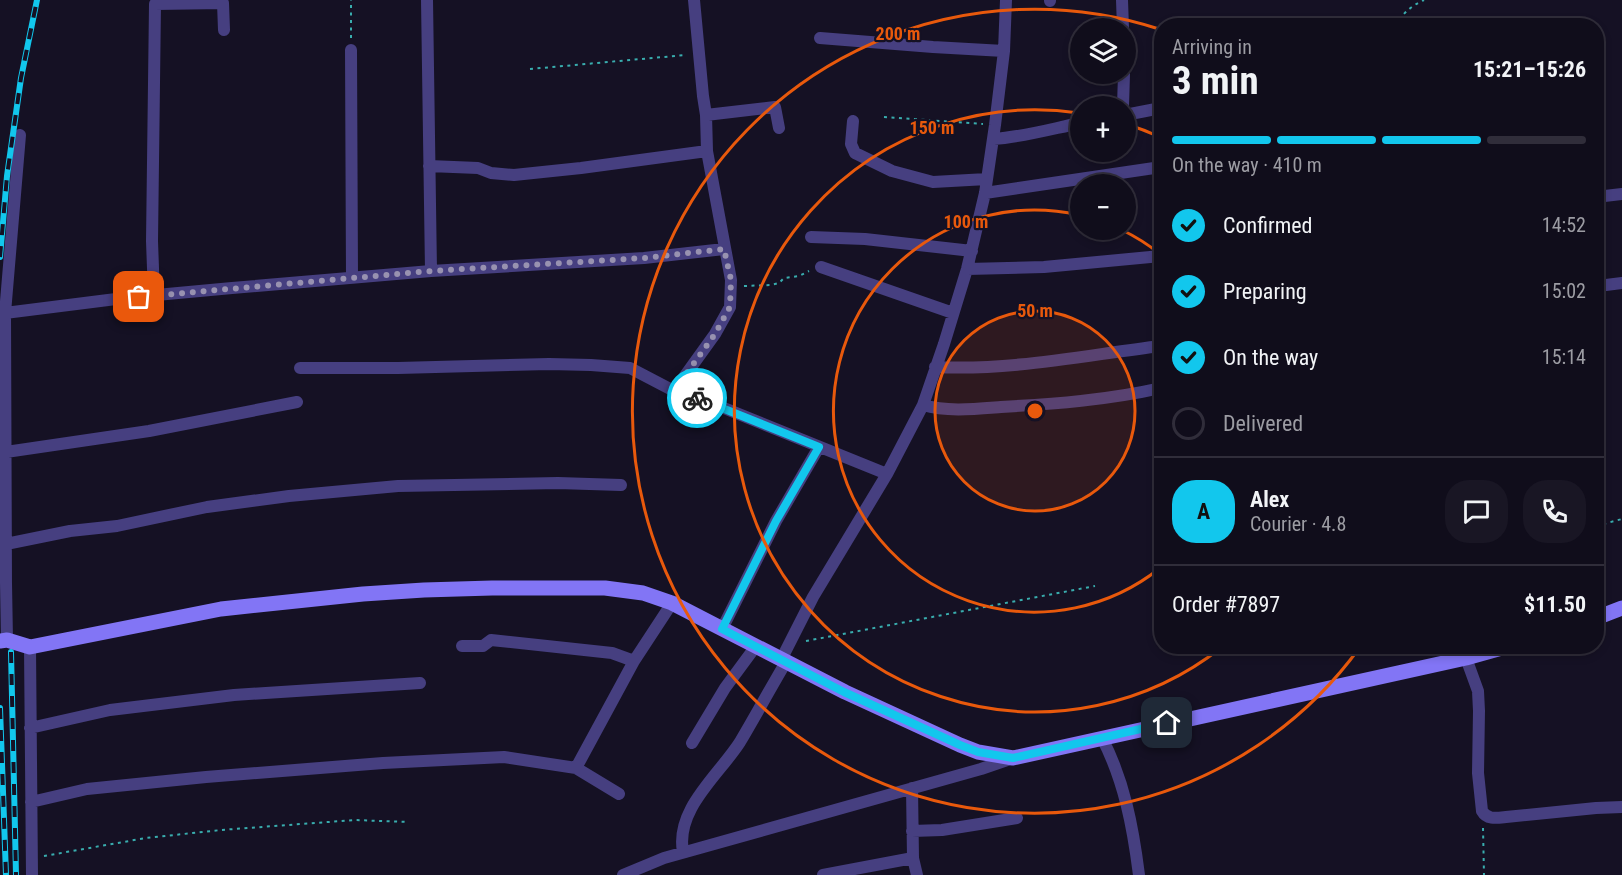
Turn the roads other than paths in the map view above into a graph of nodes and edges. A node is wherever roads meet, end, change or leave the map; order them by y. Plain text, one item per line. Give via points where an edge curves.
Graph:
1 (427, 0) edge
2 (694, 0) edge
3 (1006, 0) edge
4 (1122, 0) edge
5 (1123, 18) edge
6 (224, 30) dead end
7 (820, 38) dead end
8 (351, 50) road end
9 (1004, 51) junction
10 (1154, 109) edge
11 (1136, 113) edge
12 (706, 115) junction
13 (853, 121) dead end
14 (1070, 125) edge
15 (779, 128) dead end
16 (20, 135) dead end
17 (994, 139) junction
18 (707, 151) junction
19 (429, 166) junction
20 (1154, 168) edge
21 (987, 179) junction
22 (985, 192) junction
23 (1622, 194) edge
24 (1604, 196) edge
25 (811, 237) dead end
26 (724, 249) junction
27 (972, 251) junction
28 (1154, 257) edge
29 (821, 267) road end
30 (967, 269) junction
31 (431, 271) junction
32 (352, 278) junction
33 (1622, 283) edge
34 (1606, 285) dead end
35 (154, 296) junction
36 (5, 313) junction
37 (953, 313) junction
38 (1154, 347) edge
39 (936, 367) junction
40 (300, 368) dead end
41 (1154, 389) edge
42 (674, 391) junction
43 (297, 402) dead end
44 (923, 405) junction
45 (819, 447) junction
46 (6, 452) junction
47 (887, 474) junction
48 (621, 484) dead end
49 (6, 544) junction
50 (672, 603) junction
51 (1622, 608) edge
52 (1604, 615) edge
53 (722, 629) junction
54 (4, 640) edge
55 (462, 646) dead end
56 (756, 646) junction
57 (30, 647) junction
58 (1480, 654) edge
59 (1466, 658) junction
60 (634, 661) junction
61 (783, 661) junction
62 (420, 683) dead end
63 (30, 728) junction
64 (1102, 738) junction
65 (692, 743) dead end
66 (1013, 758) junction
67 (576, 768) junction
68 (912, 788) junction
69 (619, 794) dead end
70 (31, 802) junction
71 (1622, 807) edge
72 (1017, 818) dead end
73 (912, 831) junction
74 (683, 852) junction
75 (913, 858) junction
76 (32, 875) edge
77 (624, 875) edge
78 (824, 875) edge
79 (917, 875) edge
80 (1139, 875) edge

1 - 19 street
2 - 12 street
3 - 9 street
4 - 5 street
6 - 35 street via 223,3 155,4
7 - 9 street
8 - 32 street
9 - 17 street
10 - 11 street
12 - 15 street via 775,106
12 - 18 street
13 - 21 street via 851,144 855,153 892,171 933,182
14 - 17 street
16 - 36 street
17 - 21 street
18 - 19 street via 514,175 478,168
18 - 26 street
19 - 31 street
20 - 22 street
21 - 22 street
22 - 27 street
23 - 24 street
25 - 27 street
26 - 31 street
26 - 42 street via 731,280 730,307
27 - 30 street
28 - 30 street via 1044,267
29 - 37 street
30 - 37 street
31 - 32 street
32 - 35 street
33 - 34 street
35 - 36 street
36 - 46 street
37 - 39 street
38 - 39 street via 1034,364
39 - 44 street
40 - 42 street via 591,364 630,368
41 - 44 street via 1059,404 963,410
42 - 45 street
43 - 46 street via 149,431
44 - 47 street
45 - 47 street
45 - 53 street via 776,521
46 - 49 street
47 - 61 street via 813,597
48 - 49 street via 398,486 289,496
49 - 54 street
50 - 53 main road
50 - 57 main road via 643,593 605,588 363,594 221,609
50 - 60 street
51 - 52 main road
53 - 56 main road
54 - 57 main road
55 - 60 street via 483,646 491,640 612,652
56 - 61 main road
56 - 65 street
57 - 63 street
58 - 59 main road
59 - 64 main road
59 - 71 street via 1478,691 1478,773 1485,816
60 - 67 street
61 - 66 main road via 960,745
61 - 74 street via 738,744 694,802 682,832
62 - 63 street via 234,695 110,710
63 - 70 street
64 - 66 main road
64 - 80 street via 1120,778
66 - 68 street
67 - 69 street
67 - 70 street via 504,757 383,763 87,789
68 - 73 street
68 - 74 street
70 - 76 street
72 - 73 street
73 - 75 street
74 - 77 street
75 - 78 street
75 - 79 street

